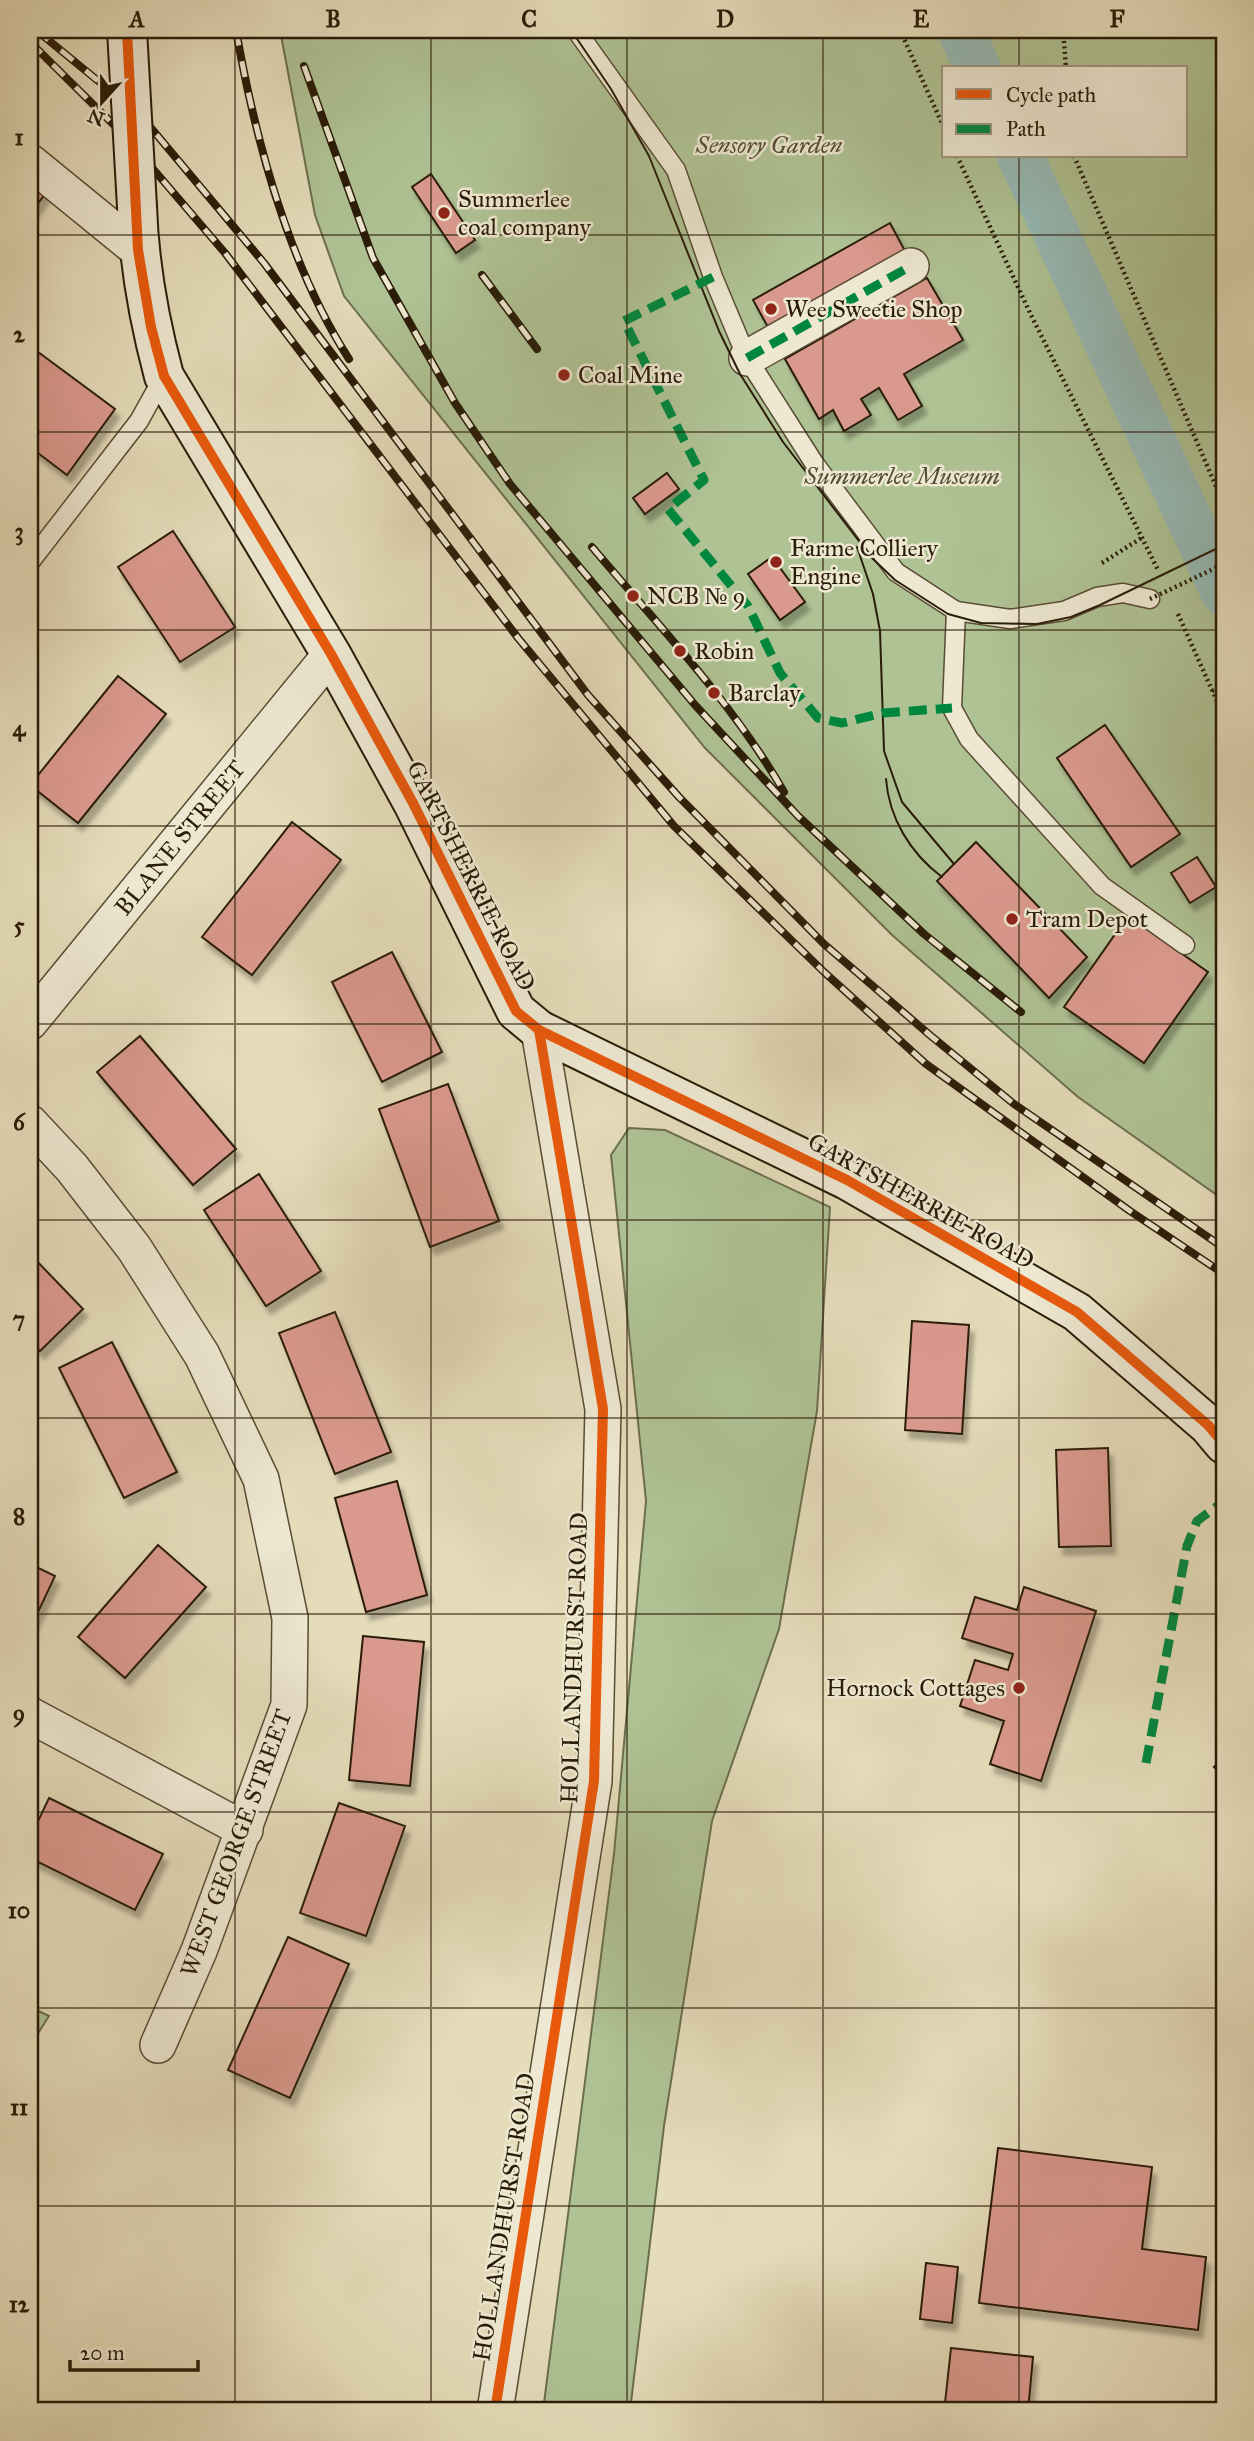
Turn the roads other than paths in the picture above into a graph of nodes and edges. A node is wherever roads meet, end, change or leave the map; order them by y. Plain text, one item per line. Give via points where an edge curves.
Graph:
1 (127, 30) edge
2 (576, 30) edge
3 (30, 162) edge
4 (138, 250) junction
5 (912, 266) dead end
6 (747, 358) junction
7 (164, 376) junction
8 (30, 562) edge
9 (1150, 599) road end
10 (957, 611) junction
11 (331, 654) junction
12 (1185, 945) dead end
13 (30, 1022) edge
14 (539, 1030) junction
15 (30, 1122) edge
16 (1224, 1444) edge
17 (30, 1715) edge
18 (245, 1830) junction
19 (158, 2045) dead end
20 (495, 2411) edge

1 - 4 street, GARTSHERRIE ROAD, bridge
2 - 6 lane via 676,170
3 - 4 street
4 - 7 street, GARTSHERRIE ROAD
5 - 6 street
6 - 10 lane via 814,463 896,572
7 - 8 lane via 139,421
7 - 11 street, GARTSHERRIE ROAD
9 - 10 lane via 1123,593 1097,597 1064,611 1010,619
10 - 12 lane via 952,708 969,738 1102,886
11 - 13 street, BLANE STREET
11 - 14 street, GARTSHERRIE ROAD via 442,858 516,1012
14 - 16 street, GARTSHERRIE ROAD via 847,1180 1077,1312
14 - 20 street, HOLLANDHURST ROAD via 603,1409 594,1781
15 - 18 street, WEST GEORGE STREET via 134,1248 202,1355 261,1479 290,1618 289,1705
17 - 18 street
18 - 19 street, WEST GEORGE STREET

